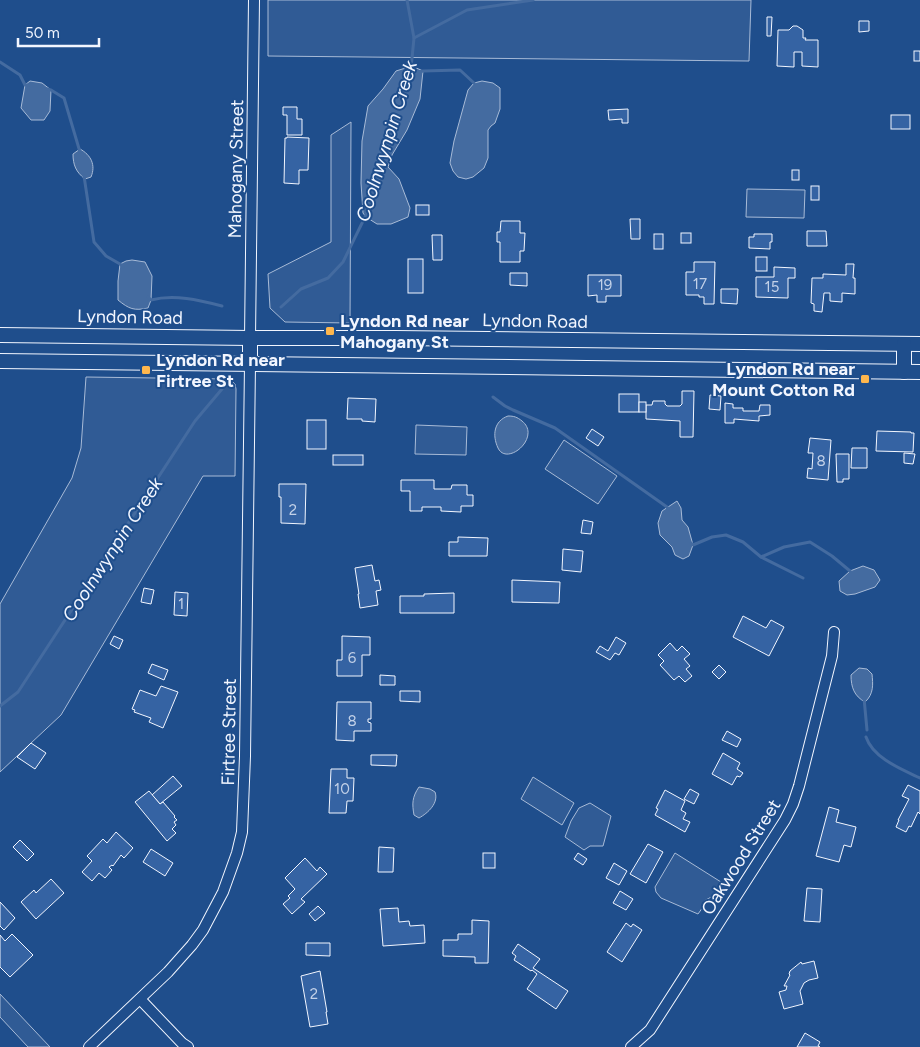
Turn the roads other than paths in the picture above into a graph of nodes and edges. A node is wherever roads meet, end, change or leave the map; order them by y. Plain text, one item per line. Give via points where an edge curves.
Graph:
1 (254, 0) edge
2 (0, 334) edge
3 (250, 338) junction
4 (904, 344) junction
5 (920, 344) edge
6 (0, 361) edge
7 (250, 364) junction
8 (904, 372) junction
9 (920, 372) edge
10 (834, 632) dead end
11 (140, 999) junction
12 (89, 1047) edge
13 (188, 1047) edge
14 (631, 1047) edge

1 - 3 street, Mahogany Street
2 - 3 main road, Lyndon Road
3 - 4 main road, Lyndon Road
3 - 7 main road
4 - 5 main road, Lyndon Road
4 - 8 main road
6 - 7 main road
7 - 8 main road
7 - 11 street, Firtree Street via 242,832 238,853 223,892 203,930 181,958
8 - 9 main road
10 - 14 street, Oakwood Street via 832,656 793,804 661,1014 650,1030
11 - 12 street, Firtree Street
11 - 13 street

